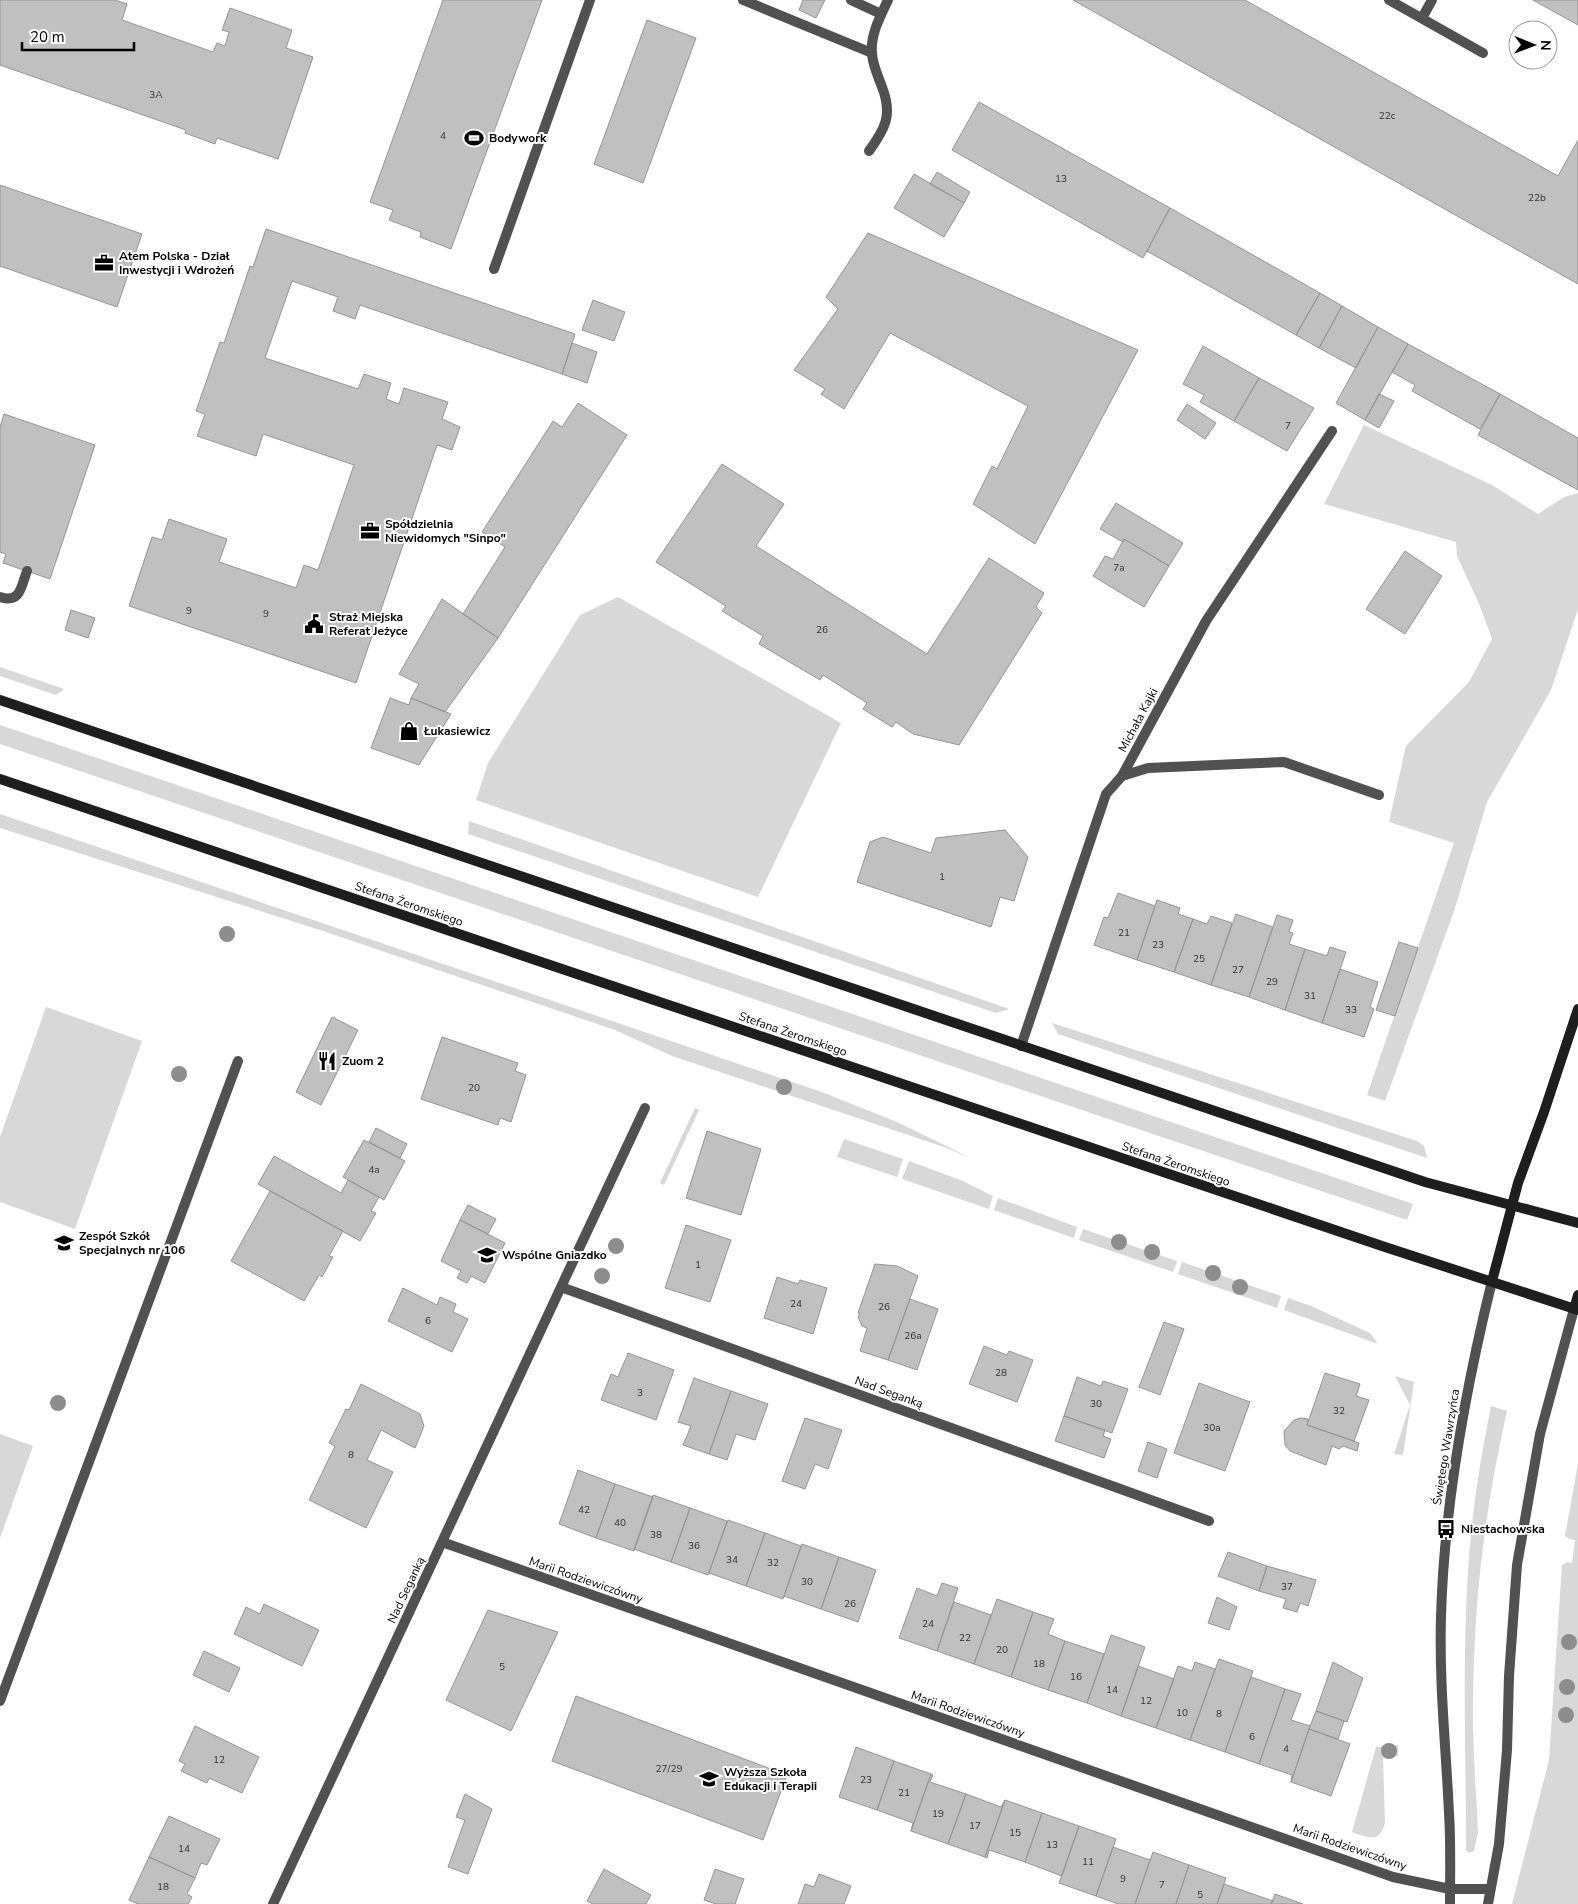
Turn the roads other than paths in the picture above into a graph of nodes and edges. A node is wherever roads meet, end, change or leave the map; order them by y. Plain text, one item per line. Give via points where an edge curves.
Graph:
1 (590, 0) edge
2 (743, 0) edge
3 (851, 0) edge
4 (888, 0) edge
5 (1389, 0) edge
6 (1432, 0) edge
7 (881, 14) junction
8 (1422, 18) junction
9 (872, 53) junction
10 (1483, 53) dead end
11 (869, 151) dead end
12 (494, 269) dead end
13 (1332, 431) dead end
14 (27, 571) dead end
15 (0, 597) edge
16 (0, 700) edge
17 (1122, 776) junction
18 (0, 779) edge
19 (1379, 795) dead end
20 (1578, 1009) edge
21 (1021, 1046) junction
22 (238, 1060) dead end
23 (645, 1108) dead end
24 (1511, 1206) junction
25 (1578, 1223) edge
26 (1492, 1281) junction
27 (561, 1287) junction
28 (1578, 1295) edge
29 (1576, 1310) edge
30 (1209, 1521) dead end
31 (442, 1542) junction
32 (0, 1701) edge
33 (1450, 1889) junction
34 (1490, 1889) junction
35 (273, 1904) edge
36 (1450, 1904) edge
37 (1488, 1904) edge

1 - 12 street
2 - 9 street
3 - 7 street
4 - 7 street
5 - 8 street
6 - 8 street
7 - 9 street
8 - 10 street
9 - 11 street via 874,68 884,90 887,119
13 - 17 street, Michała Kajki via 1206,621
14 - 15 street via 16,597
16 - 21 main road
17 - 19 street via 1148,768 1284,762
17 - 21 street, Michała Kajki via 1106,794
18 - 26 main road, Stefana Żeromskiego via 1385,1248
20 - 24 main road, Świętego Wawrzyńca
21 - 24 main road via 1425,1182
22 - 32 street
23 - 27 street, Nad Seganką
24 - 25 main road
24 - 26 main road, Świętego Wawrzyńca
26 - 29 main road, Stefana Żeromskiego
26 - 33 street, Świętego Wawrzyńca via 1475,1353 1446,1529 1441,1684
27 - 30 street, Nad Seganką
27 - 31 street, Nad Seganką
28 - 29 main road
29 - 34 street via 1540,1434 1517,1565 1499,1844
31 - 33 street, Marii Rodziewiczówny via 1393,1877
31 - 35 street, Nad Seganką
33 - 34 street, Marii Rodziewiczówny
33 - 36 street, Świętego Wawrzyńca
34 - 37 street

